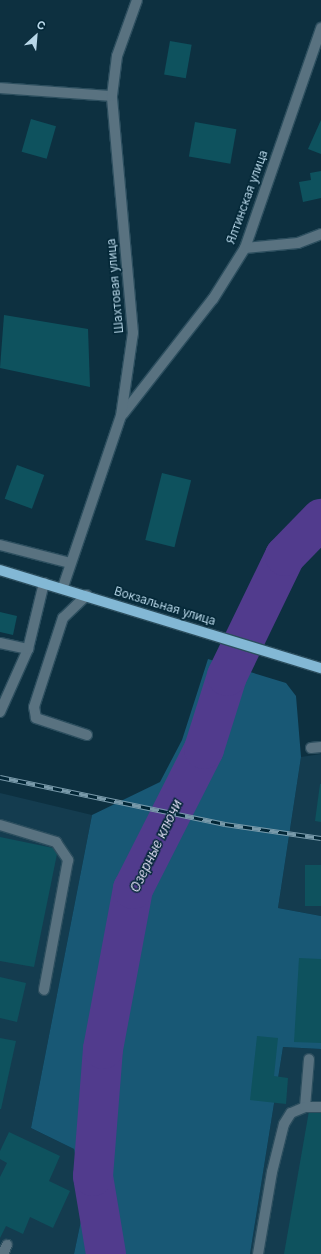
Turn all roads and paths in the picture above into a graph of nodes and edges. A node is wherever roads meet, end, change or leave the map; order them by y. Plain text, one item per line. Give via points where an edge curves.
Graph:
1 (137, 0) edge
2 (321, 28) edge
3 (0, 88) edge
4 (112, 96) junction
5 (321, 234) edge
6 (244, 248) junction
7 (121, 416) junction
8 (0, 545) edge
9 (70, 563) junction
10 (0, 570) edge
11 (44, 583) junction
12 (64, 587) junction
13 (87, 595) junction
14 (0, 643) edge
15 (28, 649) junction
16 (321, 668) edge
17 (0, 712) edge
18 (87, 734) dead end
19 (0, 825) edge
20 (44, 990) dead end
21 (309, 1059) dead end
22 (305, 1107) junction
23 (321, 1107) edge
24 (258, 1254) edge

1 - 4 street, Шахтовая улица via 117,56
2 - 6 street, Ялтинская улица
3 - 4 street
4 - 7 street, Шахтовая улица via 133,333
5 - 6 street via 298,243
6 - 7 street, Ялтинская улица via 213,299
7 - 9 street, Шахтовая улица
8 - 9 street
9 - 12 street, Шахтовая улица
10 - 11 main road, Вокзальная улица
11 - 12 main road, Вокзальная улица
11 - 15 street
12 - 13 main road, Вокзальная улица
13 - 16 main road, Вокзальная улица
13 - 18 street via 64,618 34,707 36,718
14 - 15 street
15 - 17 street
19 - 20 street via 56,842 68,860
21 - 22 street
22 - 23 street
22 - 24 street via 291,1113 284,1124 272,1172

